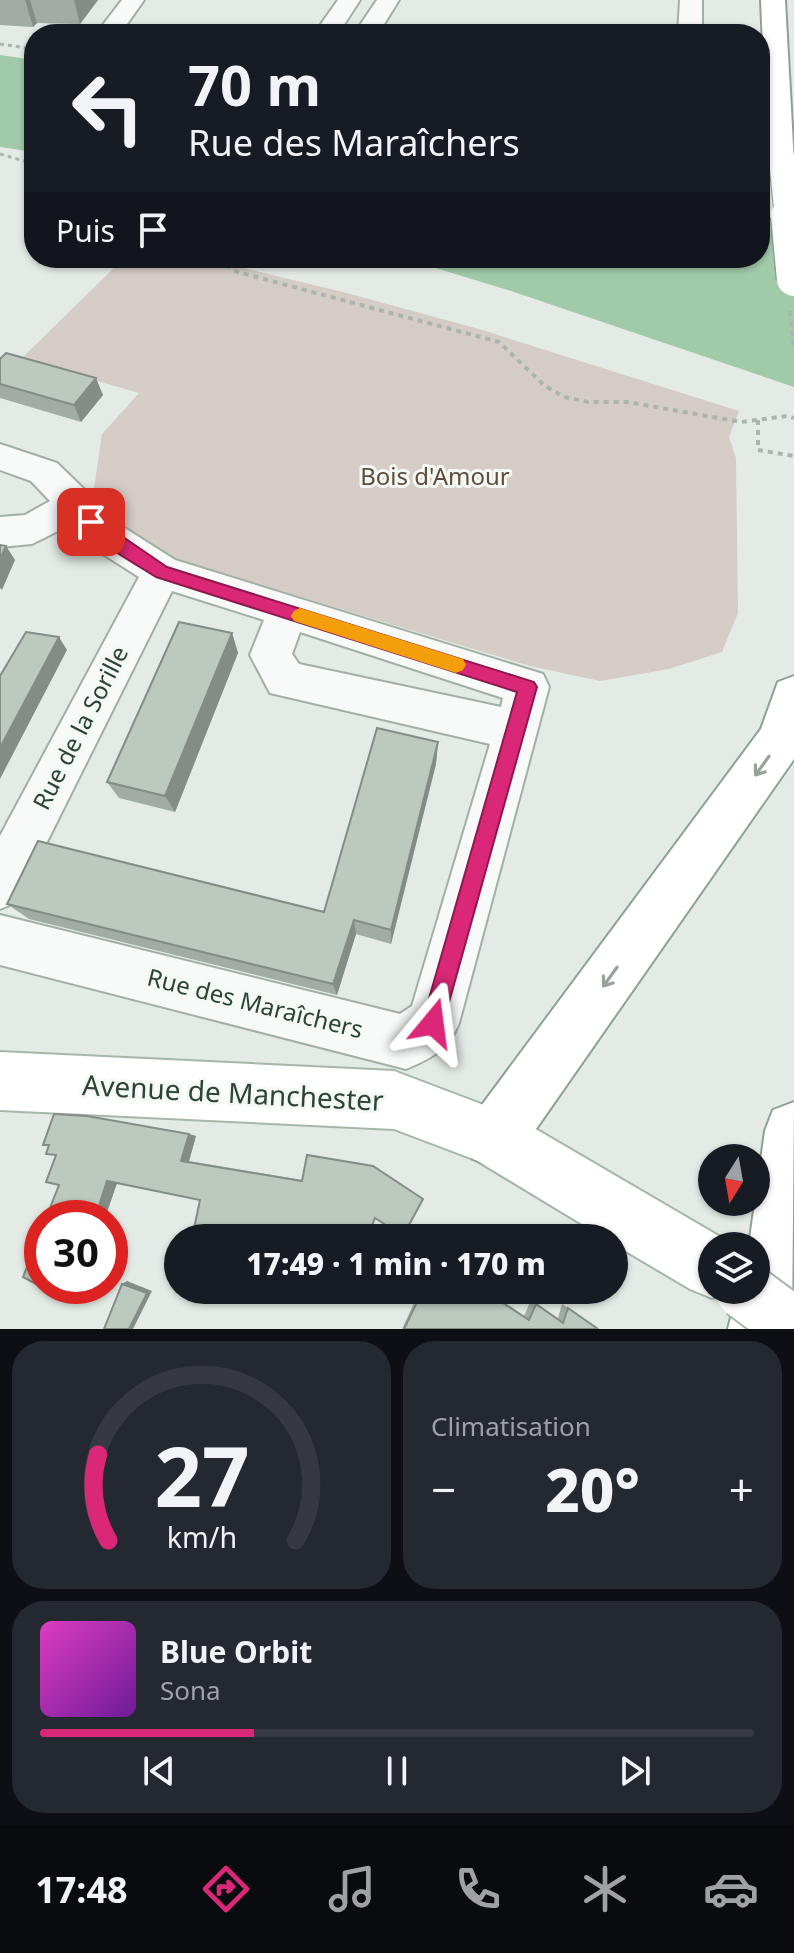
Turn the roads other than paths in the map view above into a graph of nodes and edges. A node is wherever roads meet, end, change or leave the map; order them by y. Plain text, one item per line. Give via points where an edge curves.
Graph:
1 (133, 0) edge
2 (349, 0) edge
3 (388, 0) edge
4 (691, 0) edge
5 (773, 0) edge
6 (115, 24) edge
7 (333, 24) edge
8 (372, 24) edge
9 (690, 24) edge
10 (794, 279) edge
11 (0, 457) edge
12 (74, 505) junction
13 (0, 532) edge
14 (162, 572) junction
15 (287, 612) junction
16 (794, 696) edge
17 (515, 730) junction
18 (0, 885) edge
19 (0, 940) edge
20 (0, 1081) edge
21 (794, 1131) edge
22 (494, 1138) junction
23 (698, 1259) edge
24 (763, 1304) edge
25 (794, 1327) edge
26 (760, 1329) edge

1 - 6 street
2 - 7 street
3 - 8 street
4 - 9 street
5 - 10 main road, bridge
11 - 12 street, Rue des Maraîchers via 44,472
12 - 13 street via 32,529
12 - 14 street, Rue des Maraîchers via 109,538
14 - 15 street, Rue des Maraîchers
14 - 18 street, Rue de la Sorille
15 - 17 street, Rue des Maraîchers via 528,687
15 - 17 street via 271,655 285,680
16 -> 22 main road via 781,739
17 - 19 street, Rue des Maraîchers via 433,1023 406,1042
20 - 22 main road, Avenue de Manchester via 394,1100
21 - 26 main road via 780,1249
22 - 23 main road, Avenue de Manchester
24 - 25 main road, Avenue de Manchester, bridge

